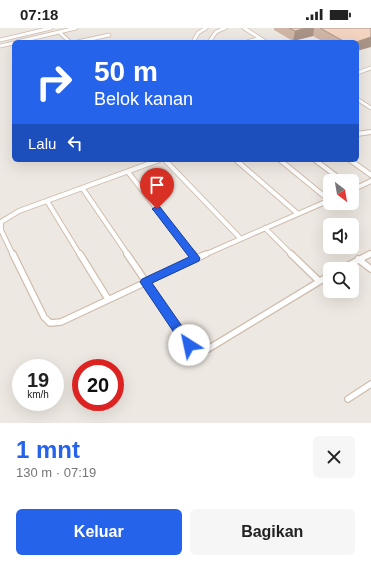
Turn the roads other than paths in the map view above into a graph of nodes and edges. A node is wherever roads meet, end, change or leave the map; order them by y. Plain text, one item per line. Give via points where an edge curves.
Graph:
1 (29, 28) edge
2 (51, 28) edge
3 (76, 28) edge
4 (206, 28) edge
5 (225, 28) edge
6 (250, 28) edge
7 (245, 29) edge
8 (33, 32) junction
9 (59, 32) junction
10 (110, 35) dead end
11 (260, 38) junction
12 (0, 40) edge
13 (24, 40) edge
14 (68, 40) edge
15 (86, 40) edge
16 (194, 40) edge
17 (210, 40) edge
18 (254, 40) edge
19 (263, 40) edge
20 (12, 43) edge
21 (0, 46) edge
22 (371, 68) edge
23 (359, 72) edge
24 (359, 100) edge
25 (371, 108) edge
26 (371, 132) edge
27 (359, 134) edge
28 (154, 162) edge
29 (167, 162) edge
30 (238, 162) edge
31 (282, 162) edge
32 (318, 162) edge
33 (353, 162) edge
34 (128, 172) junction
35 (334, 174) edge
36 (371, 175) edge
37 (371, 181) edge
38 (359, 186) edge
39 (84, 189) junction
40 (323, 195) edge
41 (47, 201) junction
42 (323, 202) edge
43 (297, 213) junction
44 (265, 228) junction
45 (240, 238) junction
46 (371, 253) edge
47 (196, 258) junction
48 (358, 259) junction
49 (353, 262) edge
50 (371, 269) edge
51 (323, 279) edge
52 (145, 282) junction
53 (319, 282) junction
54 (108, 300) junction
55 (371, 384) edge
56 (348, 399) dead end

1 - 8 lane
2 - 8 lane
3 - 9 lane
4 - 16 lane via 198,33
5 - 17 lane via 216,32
6 - 7 lane
7 - 11 lane
8 - 12 lane
9 - 13 lane
9 - 14 lane
10 - 15 lane
11 - 18 lane
11 - 19 lane
20 - 21 lane
22 - 23 lane
24 - 25 lane
26 - 27 lane
28 - 34 lane
29 - 45 lane
30 - 43 lane
31 - 40 lane
32 - 35 lane
33 - 36 lane
34 - 39 lane
34 - 47 lane
37 - 38 lane
39 - 41 lane
39 - 52 lane
41 - 54 lane
41 - 54 lane via 19,211 1,222 2,230 44,317 50,323 61,322
42 - 43 lane
43 - 44 lane
44 - 45 lane
44 - 53 lane
45 - 47 lane
46 - 48 lane
47 - 52 lane
48 - 49 lane
48 - 50 lane
51 - 53 lane
52 - 53 lane via 189,345 198,349 208,349
52 - 54 lane
55 - 56 lane

